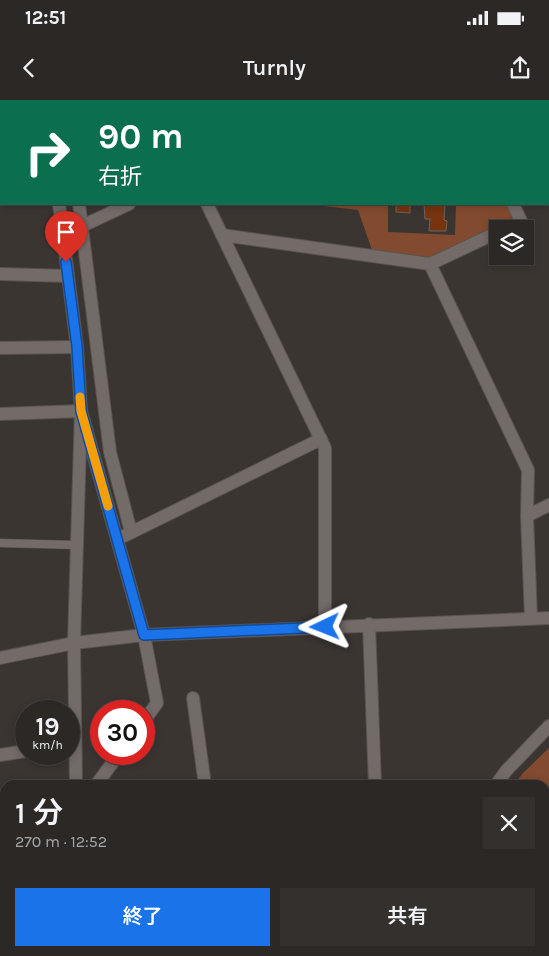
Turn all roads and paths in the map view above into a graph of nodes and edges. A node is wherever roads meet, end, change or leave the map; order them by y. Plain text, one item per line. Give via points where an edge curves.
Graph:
1 (59, 205) edge
2 (79, 205) edge
3 (127, 205) edge
4 (208, 205) edge
5 (513, 205) edge
6 (521, 220) edge
7 (82, 226) junction
8 (63, 234) junction
9 (222, 234) junction
10 (489, 236) edge
11 (430, 264) junction
12 (0, 274) edge
13 (68, 276) junction
14 (77, 346) junction
15 (0, 348) edge
16 (81, 411) junction
17 (0, 414) edge
18 (322, 439) junction
19 (549, 505) edge
20 (526, 516) junction
21 (131, 532) junction
22 (118, 538) junction
23 (0, 543) edge
24 (76, 545) junction
25 (531, 618) junction
26 (549, 618) edge
27 (368, 624) junction
28 (325, 627) junction
29 (144, 635) junction
30 (74, 644) junction
31 (0, 658) edge
32 (193, 698) dead end
33 (73, 700) edge
34 (155, 706) edge
35 (549, 726) edge
36 (15, 753) edge
37 (0, 755) edge
38 (74, 765) edge
39 (111, 765) edge
40 (76, 780) edge
41 (100, 780) edge
42 (204, 780) edge
43 (375, 780) edge
44 (500, 780) edge

1 - 8 street
2 - 7 street
3 - 7 street
4 - 9 street
5 - 6 street
7 - 8 street
7 - 21 street via 110,452
8 - 13 street
9 - 11 street
9 - 18 street
10 - 11 street
11 - 20 street via 528,470
12 - 13 street
13 - 14 street
14 - 15 street
14 - 16 street
16 - 17 street
16 - 22 street
16 - 24 street
18 - 21 street
18 - 28 street via 325,448
19 - 20 street
20 - 25 street
21 - 22 street
22 - 29 street
23 - 24 lane
24 - 30 street
25 - 26 street
25 - 27 street
27 - 28 street
27 - 43 street
28 - 29 street
29 - 30 street
29 - 34 street
30 - 31 street
30 - 33 street
32 - 42 street
35 - 44 street
36 - 37 street
38 - 40 street
39 - 41 street

